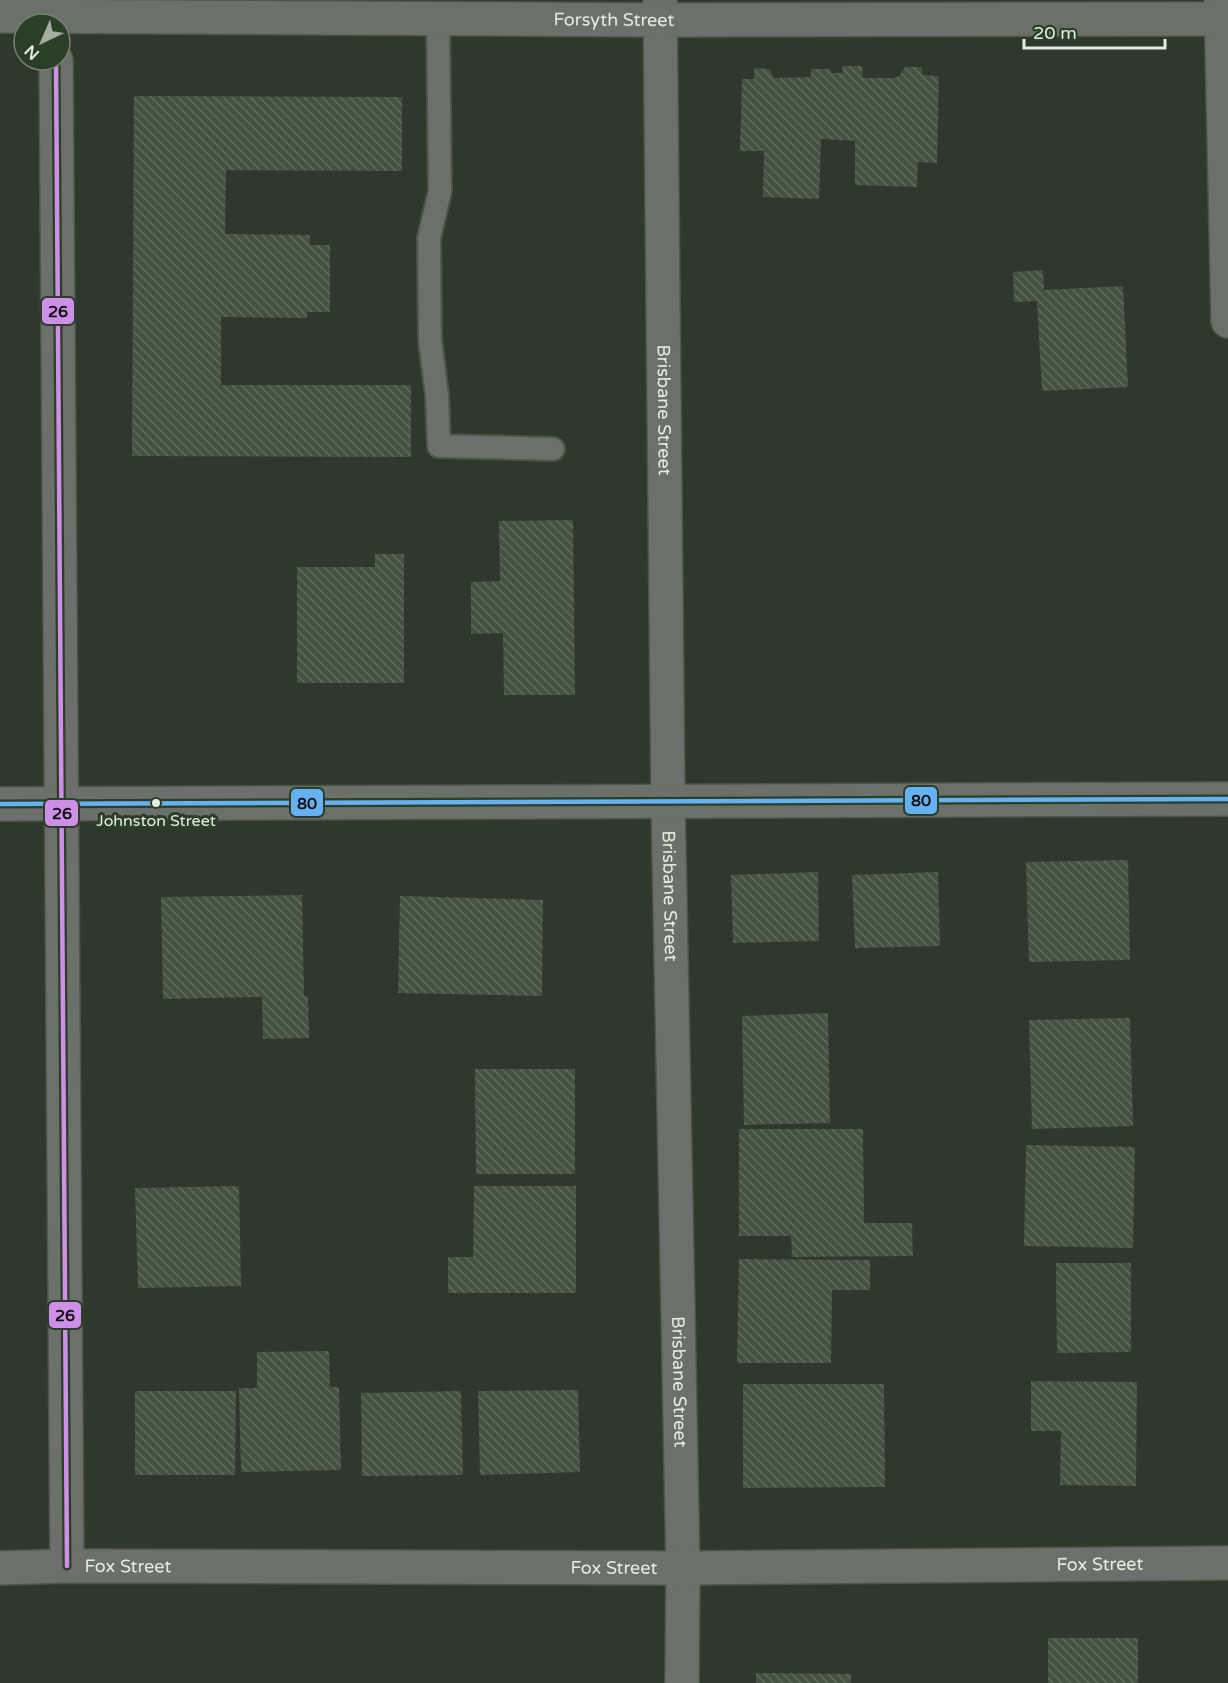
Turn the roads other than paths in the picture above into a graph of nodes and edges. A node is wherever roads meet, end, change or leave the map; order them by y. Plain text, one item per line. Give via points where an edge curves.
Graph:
1 (660, 10) edge
2 (72, 13) edge
3 (1223, 13) edge
4 (438, 19) junction
5 (56, 72) edge
6 (1228, 321) edge
7 (553, 449) dead end
8 (1228, 799) edge
9 (668, 801) junction
10 (0, 804) edge
11 (62, 804) junction
12 (1228, 1563) edge
13 (67, 1566) junction
14 (0, 1568) edge
15 (683, 1569) junction
16 (682, 1683) edge

1 - 3 street, Forsyth Street
1 - 4 street, Forsyth Street
1 - 9 street, Brisbane Street
2 - 4 street, Forsyth Street
3 - 6 street
4 - 7 lane via 440,190 429,238 430,340 439,446
5 - 11 street
8 - 9 street
9 - 11 street
9 - 15 street, Brisbane Street
10 - 11 street
11 - 13 street
12 - 15 street, Fox Street
13 - 14 street, Fox Street
13 - 15 street, Fox Street
15 - 16 street, Brisbane Street

